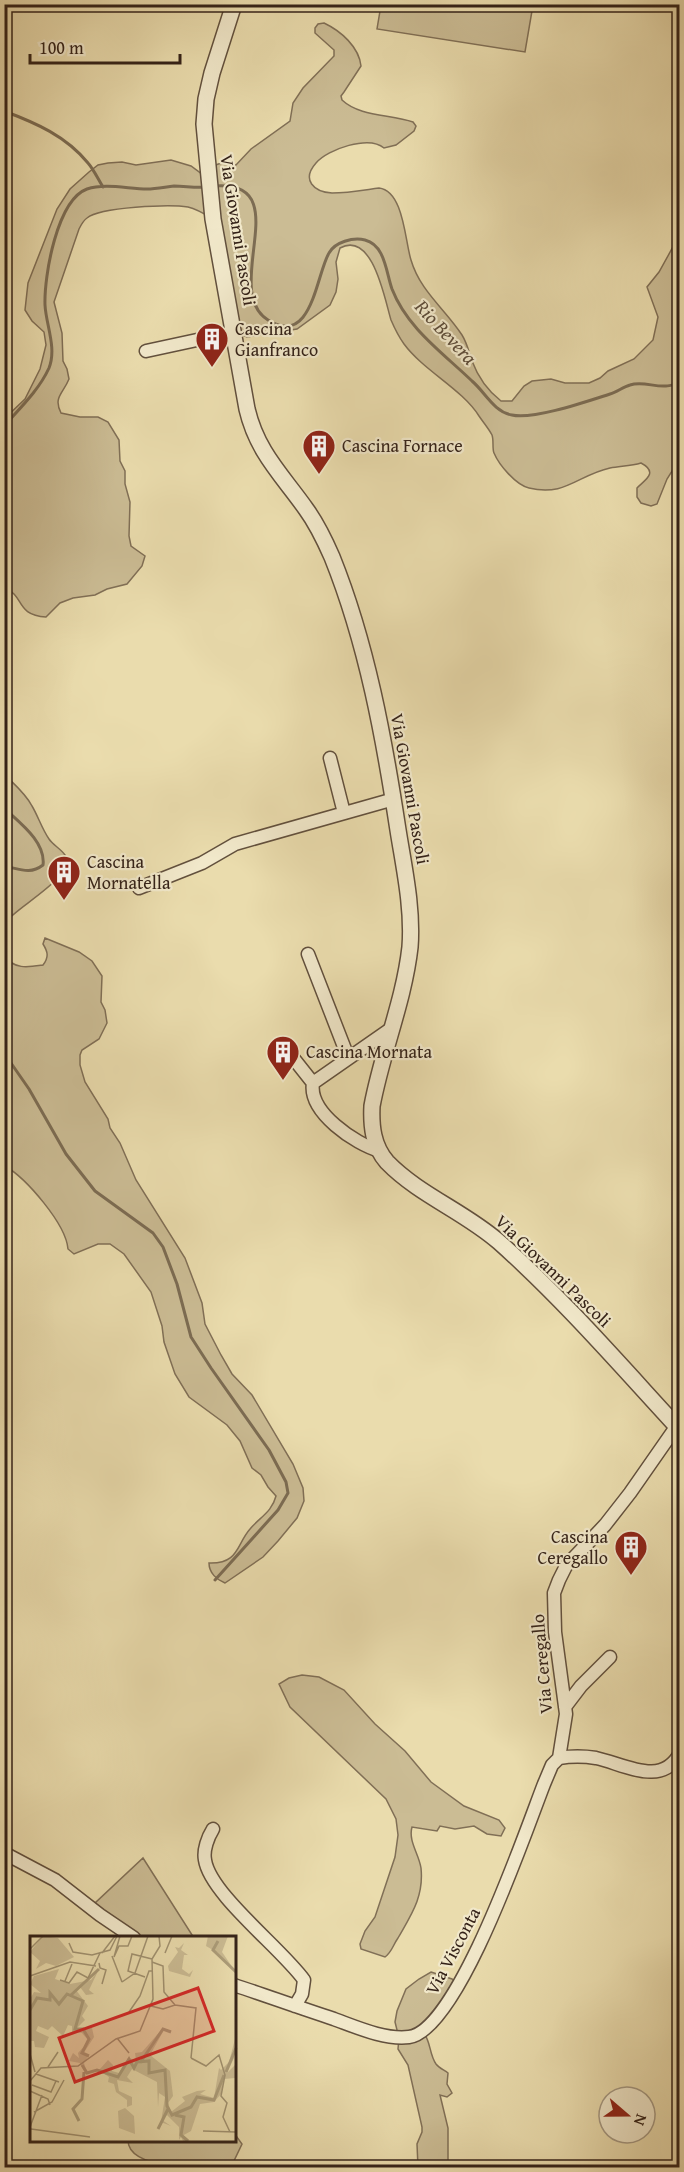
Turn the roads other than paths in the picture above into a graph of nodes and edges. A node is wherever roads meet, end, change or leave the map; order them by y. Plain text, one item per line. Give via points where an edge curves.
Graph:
1 (234, 4) edge
2 (234, 332) junction
3 (147, 351) dead end
4 (330, 758) dead end
5 (394, 800) junction
6 (344, 813) junction
7 (138, 888) dead end
8 (309, 954) dead end
9 (392, 1028) junction
10 (290, 1054) dead end
11 (348, 1057) junction
12 (313, 1083) junction
13 (380, 1151) junction
14 (678, 1428) edge
15 (610, 1657) dead end
16 (565, 1707) junction
17 (680, 1753) edge
18 (559, 1758) junction
19 (213, 1829) dead end
20 (4, 1853) edge
21 (131, 1936) edge
22 (236, 1986) edge
23 (295, 2006) junction

1 - 2 street, Via Giovanni Pascoli via 205,109 211,204
2 - 3 street
2 - 5 street, Via Giovanni Pascoli via 253,432 269,461 315,523 343,588 365,660
4 - 6 street
5 - 6 street
5 - 9 street, Via Giovanni Pascoli via 410,936
6 - 7 street via 235,844 192,868
8 - 11 street
9 - 11 street
9 - 13 street, Via Giovanni Pascoli via 372,1106 373,1131
10 - 12 street
11 - 12 street
12 - 13 street via 313,1097 322,1112 363,1145
13 - 14 street, Via Giovanni Pascoli via 410,1181 490,1235 530,1271
14 - 16 street, Via Ceregallo via 605,1525 566,1566 559,1580 554,1593 555,1632
15 - 16 street
16 - 18 street, Via Ceregallo
17 - 18 street via 668,1768 657,1772 582,1756
18 - 23 street, Via Visconta via 544,1784 499,1904 458,1984 423,2032 399,2038
19 - 23 street via 204,1859 229,1899 304,1980
20 - 21 street via 55,1880
22 - 23 street, Via Visconta

